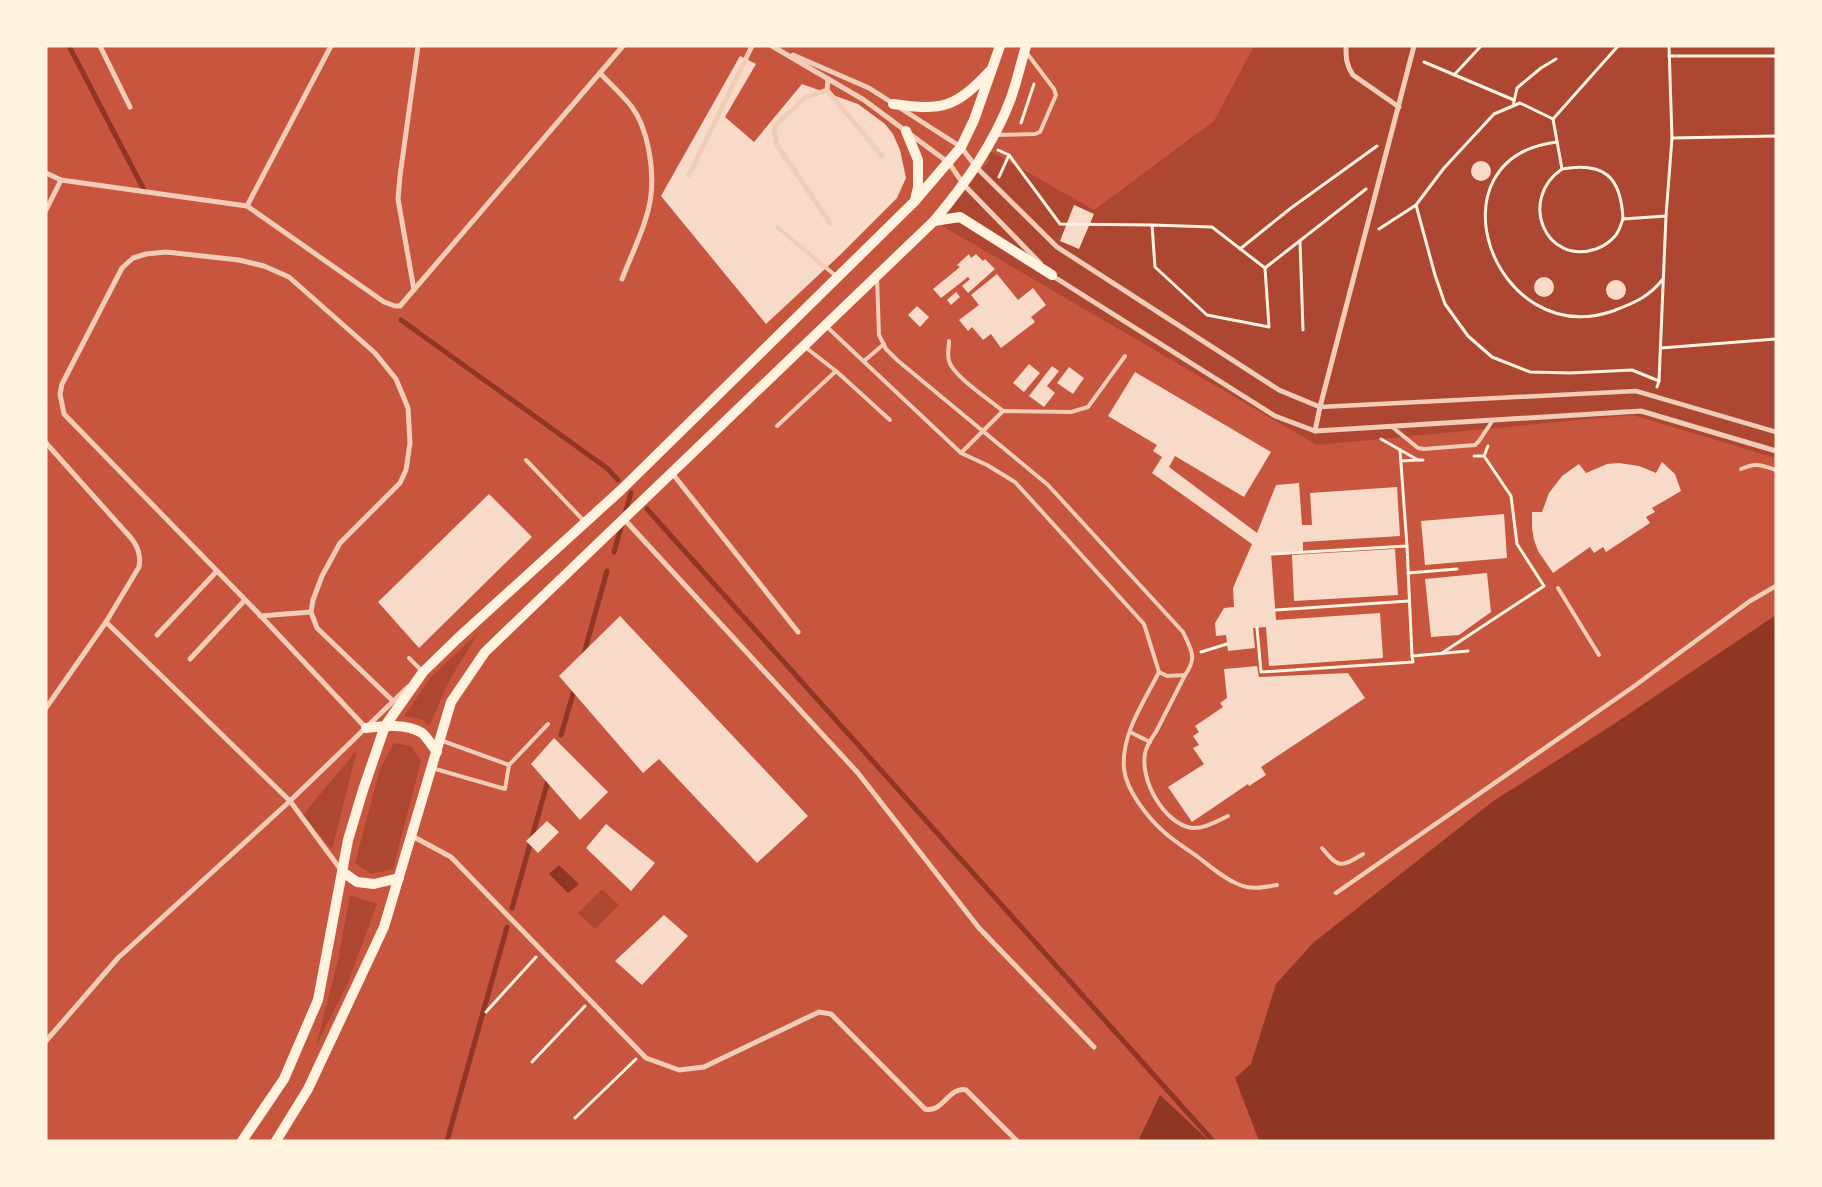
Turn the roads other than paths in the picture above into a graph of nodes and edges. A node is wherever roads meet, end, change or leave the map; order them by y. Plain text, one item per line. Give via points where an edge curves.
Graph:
1 (100, 46) edge
2 (331, 46) edge
3 (418, 46) edge
4 (623, 46) edge
5 (752, 46) edge
6 (772, 46) edge
7 (1000, 46) edge
8 (1346, 46) edge
9 (1414, 46) edge
10 (1026, 48) edge
11 (994, 67) junction
12 (600, 73) junction
13 (828, 79) junction
14 (827, 90) junction
15 (893, 104) junction
16 (130, 107) dead end
17 (1399, 107) junction
18 (906, 131) junction
19 (994, 135) junction
20 (961, 148) junction
21 (882, 156) dead end
22 (949, 163) junction
23 (976, 167) junction
24 (46, 173) edge
25 (689, 175) dead end
26 (61, 180) junction
27 (964, 185) junction
28 (914, 202) junction
29 (247, 206) junction
30 (46, 210) edge
31 (934, 221) junction
32 (830, 224) dead end
33 (777, 227) dead end
34 (877, 276) junction
35 (1052, 276) junction
36 (838, 278) junction
37 (622, 279) dead end
38 (414, 290) junction
39 (825, 326) junction
40 (949, 341) dead end
41 (884, 344) junction
42 (804, 346) junction
43 (1125, 356) dead end
44 (864, 361) junction
45 (836, 371) junction
46 (1320, 407) junction
47 (1003, 411) junction
48 (890, 420) dead end
49 (1494, 420) junction
50 (777, 426) dead end
51 (1391, 426) junction
52 (983, 430) junction
53 (1315, 431) junction
54 (1776, 432) edge
55 (46, 443) edge
56 (1776, 451) edge
57 (961, 453) junction
58 (526, 460) dead end
59 (1741, 469) dead end
60 (1776, 470) edge
61 (672, 472) junction
62 (624, 518) junction
63 (585, 523) junction
64 (217, 572) junction
65 (1776, 586) edge
66 (1558, 588) dead end
67 (244, 600) junction
68 (311, 612) junction
69 (260, 616) junction
70 (106, 622) junction
71 (798, 632) dead end
72 (157, 635) dead end
73 (1599, 655) dead end
74 (409, 658) dead end
75 (190, 659) dead end
76 (1159, 672) junction
77 (422, 674) junction
78 (1185, 675) junction
79 (393, 700) junction
80 (46, 708) edge
81 (548, 724) dead end
82 (385, 726) junction
83 (366, 728) junction
84 (1130, 732) junction
85 (440, 740) junction
86 (1150, 742) junction
87 (437, 752) junction
88 (509, 765) junction
89 (432, 768) junction
90 (290, 801) junction
91 (1228, 816) dead end
92 (412, 836) junction
93 (1322, 848) dead end
94 (1363, 854) dead end
95 (343, 872) junction
96 (399, 878) junction
97 (1277, 885) dead end
98 (1336, 893) dead end
99 (46, 1041) edge
100 (1094, 1047) dead end
101 (277, 1140) edge
102 (242, 1141) edge
103 (1017, 1141) edge

1 - 16 street
2 - 29 street
3 - 38 street via 398,199
4 - 12 street
5 - 25 street
6 - 13 street
6 - 15 street via 870,88
7 - 11 main road
8 - 17 street via 1346,62 1353,74
9 - 17 street
10 - 19 main road via 1011,99
10 - 19 lane via 1054,89 1056,98 1040,132
11 - 15 main road via 969,93 948,105 922,108
11 - 20 main road
12 - 37 street via 632,107 644,130 649,150 651,195
12 - 38 street
13 - 14 street
13 - 18 street
14 - 21 street
14 - 32 street via 801,100 774,130 778,145
15 - 20 street
17 - 46 street
18 - 22 street
18 - 28 main road via 918,160 918,188
19 - 23 main road
20 - 22 main road
20 - 23 street
22 - 27 street
22 - 28 main road
23 - 27 main road
23 - 46 street via 1057,246 1279,390
24 - 26 street
26 - 29 street
26 - 30 street
27 - 31 main road
27 - 35 street
28 - 36 main road
29 - 38 street via 384,302 400,306
31 - 34 main road
31 - 35 main road via 960,217
33 - 36 lane
34 - 39 main road
34 - 41 lane via 879,335
35 - 53 street via 1275,416
36 - 63 main road
39 - 42 main road
39 - 44 lane
40 - 47 lane via 948,360 953,370
41 - 44 lane
41 - 52 lane via 897,360
42 - 45 lane
42 - 61 main road
43 - 47 lane via 1088,407 1071,412
44 - 57 lane
45 - 48 lane
45 - 50 lane
46 - 53 street
46 - 54 street via 1636,391
47 - 52 lane
49 - 51 street
49 - 51 lane via 1475,444 1424,449 1418,448
49 - 56 street via 1642,411
51 - 53 street
52 - 57 lane
52 - 78 lane via 1048,485 1183,632 1194,655 1192,666
55 - 70 street via 137,546 139,567
57 - 76 lane via 1015,482 1144,624
58 - 63 lane
59 - 60 lane via 1755,464
61 - 62 main road
61 - 71 street
62 - 85 main road via 485,652 451,702
62 - 100 street via 858,773 978,928
63 - 77 main road
64 - 67 street
64 - 68 street via 64,414 60,403 62,384 122,268 133,258 146,254 166,252 239,260 289,277 375,352 396,379 408,408 410,444 406,470 400,483 340,543 322,576
64 - 72 street
65 - 98 street via 1750,601 1633,687
66 - 73 lane
67 - 69 street
67 - 75 street
68 - 69 street
68 - 79 street via 317,628
69 - 83 street
70 - 80 street
70 - 90 street
74 - 77 lane
76 - 78 lane via 1167,676
76 - 84 lane
77 - 79 street
77 - 82 main road
78 - 86 lane
79 - 83 street
81 - 88 lane
82 - 83 main road
82 - 87 main road via 422,733
82 - 95 main road via 348,840
83 - 90 street
84 - 86 lane
84 - 97 lane via 1124,754 1126,779 1131,791 1164,832 1241,886
85 - 87 main road
85 - 88 lane
86 - 91 lane via 1143,766 1146,781 1172,820 1194,828
87 - 89 main road
88 - 89 lane via 505,789
89 - 92 main road
90 - 95 street
90 - 99 street via 118,958
92 - 96 main road
92 - 103 street via 451,857 646,1058 679,1070 704,1067 825,1012 831,1014 925,1110 934,1109 956,1091 966,1090
93 - 94 lane via 1334,862 1341,864
95 - 96 main road via 357,882 374,884
95 - 102 main road via 318,1000 284,1080
96 - 101 main road via 384,927 308,1089

